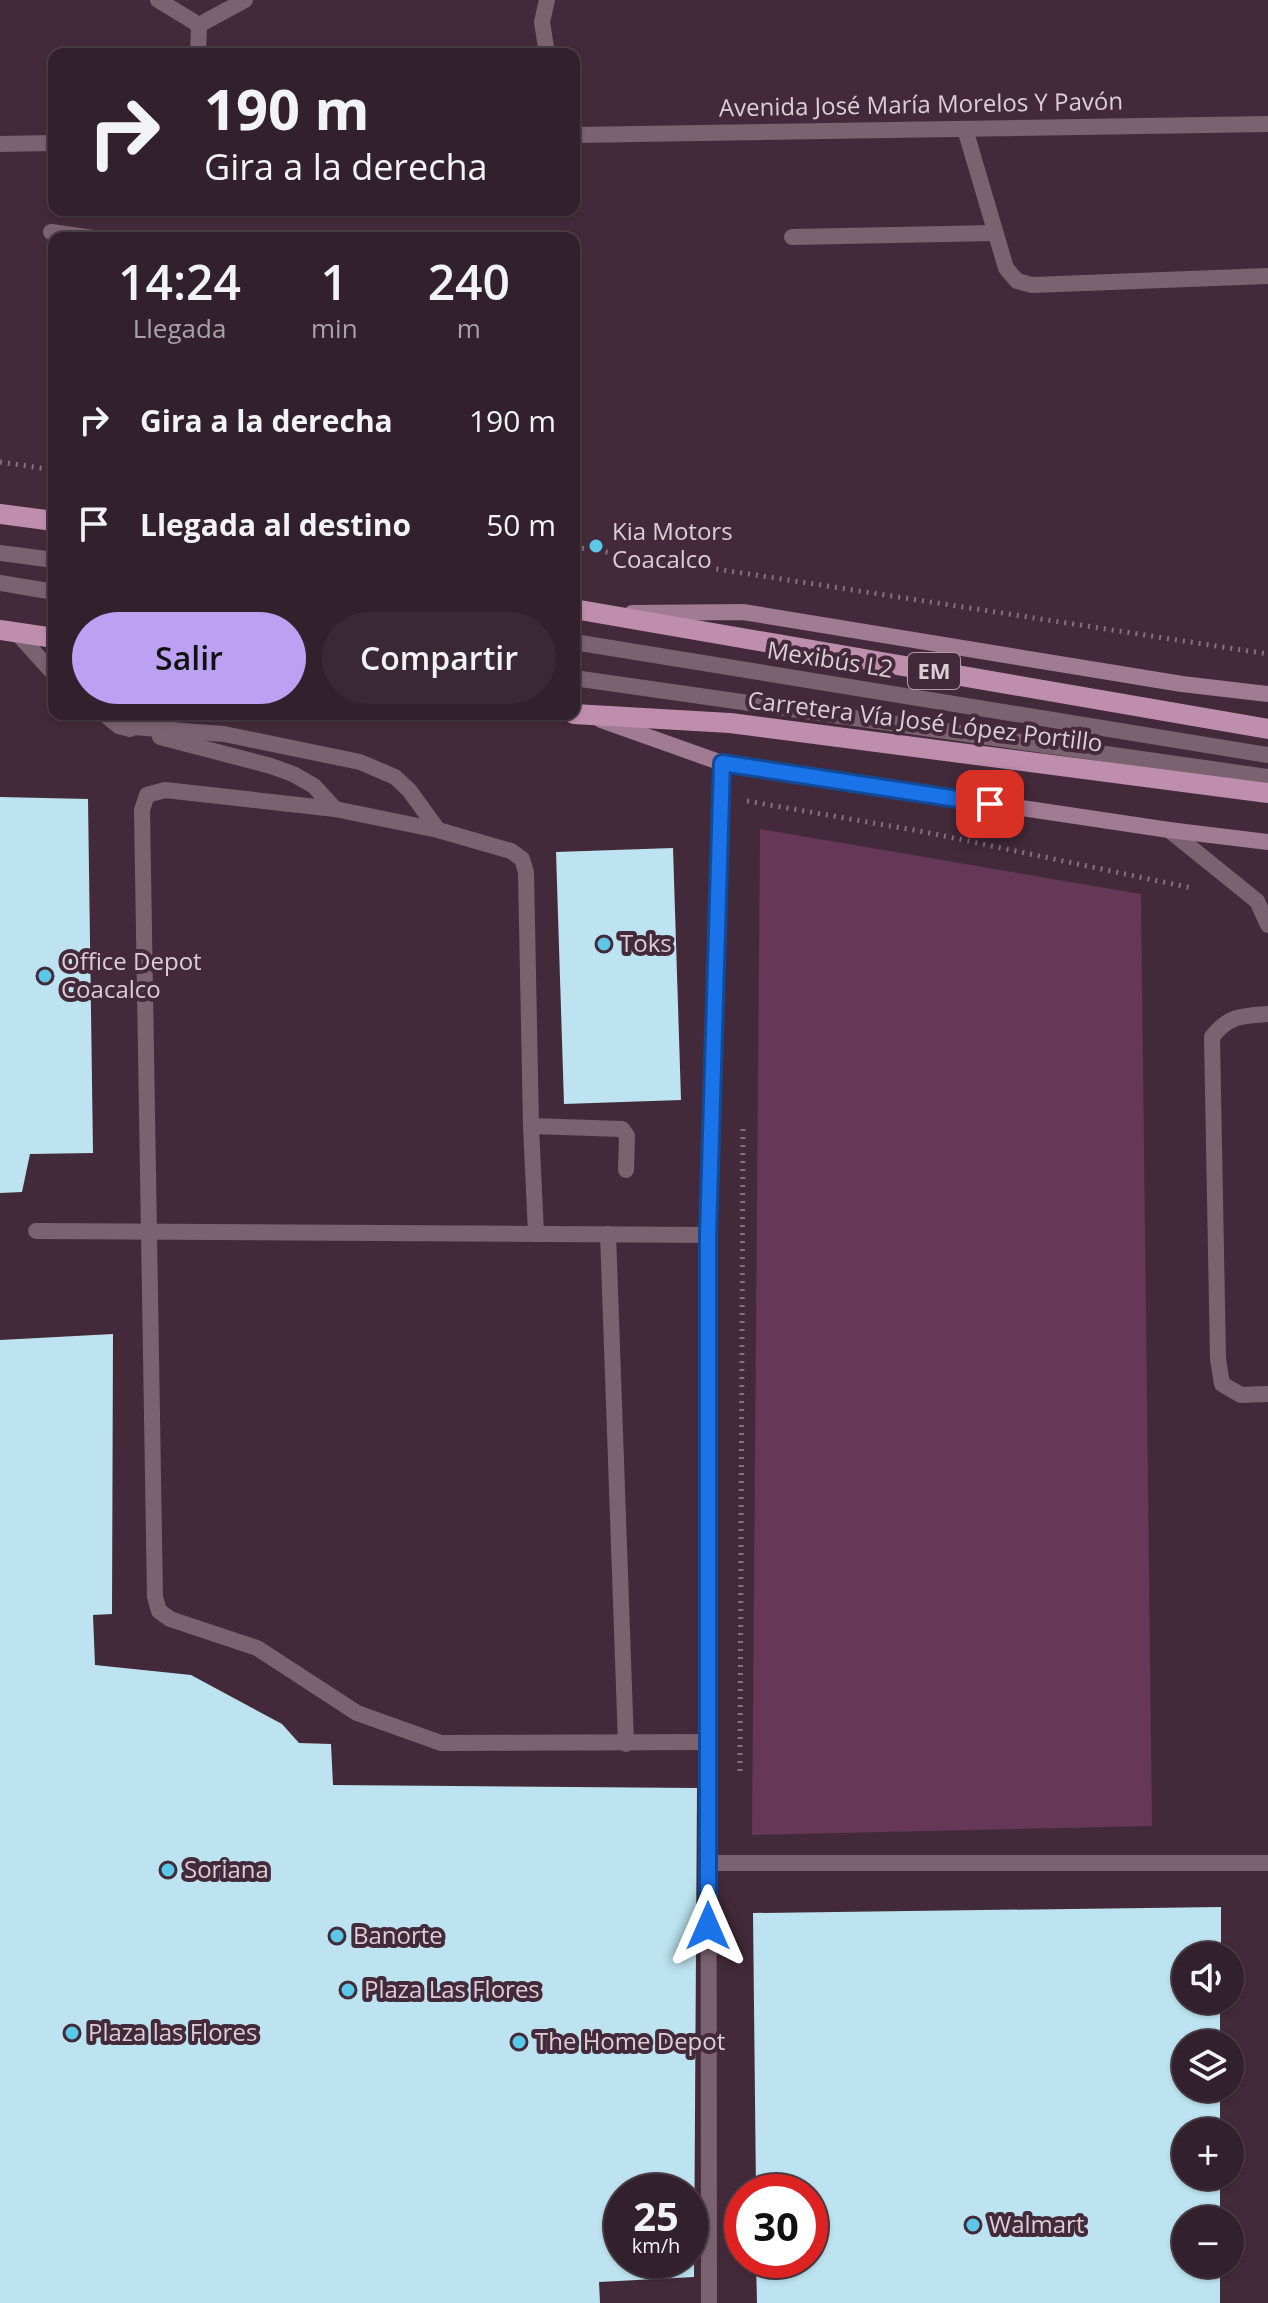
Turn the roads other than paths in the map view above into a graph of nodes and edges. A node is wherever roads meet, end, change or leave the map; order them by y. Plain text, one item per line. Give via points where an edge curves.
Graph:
1 (158, 0) edge
2 (245, 0) edge
3 (547, 0) edge
4 (199, 25) junction
5 (198, 48) edge
6 (546, 48) edge
7 (1268, 124) edge
8 (965, 129) junction
9 (580, 135) edge
10 (48, 143) edge
11 (0, 144) edge
12 (995, 233) junction
13 (792, 237) dead end
14 (1268, 276) edge
15 (0, 514) edge
16 (48, 520) edge
17 (0, 553) edge
18 (48, 559) edge
19 (0, 583) edge
20 (48, 591) edge
21 (580, 610) edge
22 (600, 613) junction
23 (8, 631) edge
24 (48, 637) edge
25 (580, 643) edge
26 (48, 668) edge
27 (580, 679) edge
28 (1268, 694) edge
29 (581, 715) edge
30 (112, 720) edge
31 (119, 726) junction
32 (1268, 729) edge
33 (1268, 755) edge
34 (722, 763) junction
35 (1268, 777) edge
36 (1268, 793) edge
37 (335, 809) junction
38 (438, 830) junction
39 (1169, 830) junction
40 (1268, 842) edge
41 (1268, 925) edge
42 (1268, 1014) edge
43 (531, 1126) junction
44 (626, 1170) dead end
45 (36, 1231) dead end
46 (150, 1231) junction
47 (536, 1234) junction
48 (608, 1234) junction
49 (708, 1235) junction
50 (1268, 1394) edge
51 (709, 1742) junction
52 (626, 1744) junction
53 (708, 1863) junction
54 (1268, 1863) edge
55 (709, 2303) edge

1 - 4 street
2 - 4 street
3 - 6 street via 542,22
4 - 5 street
7 - 8 street, Avenida José María Morelos Y Pavón
8 - 9 street, Avenida José María Morelos Y Pavón
8 - 12 street
10 - 11 street
12 - 13 street
12 - 14 street via 1006,268 1017,281 1032,285
15 - 16 main road
17 - 18 street
19 - 20 street
21 - 22 main road, Carretera Vía José López Portillo / EM
22 - 28 main road via 743,612
22 - 32 main road, Carretera Vía José López Portillo / EM
23 - 24 main road
23 - 26 street
25 - 33 street, Mexibús L2
27 - 35 street
29 - 34 main road
29 - 36 main road, Carretera Vía José López Portillo via 730,723
30 - 31 street
31 - 37 street via 293,774 314,786
31 - 38 street via 224,734 360,762 395,777
34 - 39 main road
34 - 49 street
37 - 38 street
37 - 46 street via 165,790 147,795 142,810
38 - 43 street via 522,859
39 - 40 main road
39 - 41 street via 1257,901
42 - 50 street via 1239,1016 1222,1023 1212,1037 1218,1359 1222,1384 1241,1395
43 - 44 street via 622,1129 627,1136
43 - 47 street
45 - 46 street
46 - 47 street
46 - 52 street via 159,1611 257,1648 357,1713 441,1743
47 - 48 street
48 - 49 street
48 - 52 street
49 - 51 street
51 - 52 street
51 - 53 street
53 - 54 street
53 - 55 street

